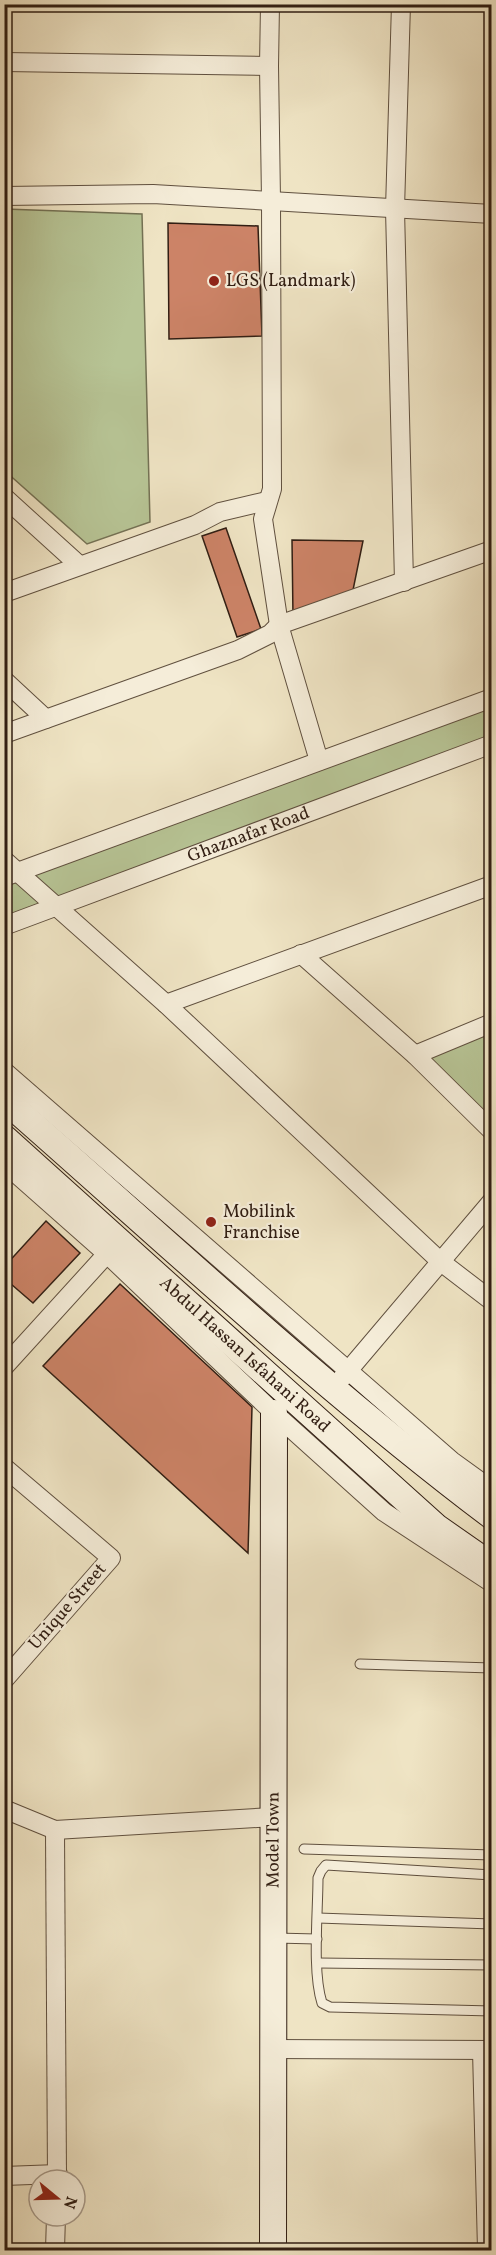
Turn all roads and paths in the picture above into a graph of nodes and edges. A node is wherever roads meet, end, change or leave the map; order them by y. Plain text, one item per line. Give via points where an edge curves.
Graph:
1 (270, 4) edge
2 (401, 4) edge
3 (4, 62) edge
4 (268, 66) junction
5 (4, 196) edge
6 (271, 200) junction
7 (395, 209) junction
8 (492, 214) edge
9 (4, 497) edge
10 (267, 501) junction
11 (492, 550) edge
12 (79, 566) junction
13 (404, 582) junction
14 (4, 593) edge
15 (279, 625) junction
16 (4, 681) edge
17 (492, 698) edge
18 (46, 719) junction
19 (4, 734) edge
20 (492, 744) edge
21 (319, 761) junction
22 (4, 860) edge
23 (11, 875) edge
24 (492, 885) edge
25 (56, 907) junction
26 (4, 926) edge
27 (301, 954) junction
28 (166, 1004) junction
29 (492, 1023) edge
30 (415, 1055) junction
31 (4, 1071) edge
32 (4, 1099) edge
33 (492, 1131) edge
34 (4, 1138) edge
35 (4, 1163) edge
36 (492, 1202) edge
37 (113, 1247) junction
38 (441, 1262) junction
39 (492, 1301) edge
40 (4, 1367) edge
41 (340, 1379) junction
42 (274, 1413) junction
43 (4, 1467) edge
44 (492, 1490) edge
45 (492, 1516) edge
46 (492, 1566) edge
47 (492, 1583) edge
48 (360, 1664) dead end
49 (492, 1668) edge
50 (4, 1680) edge
51 (4, 1809) edge
52 (273, 1817) junction
53 (55, 1830) junction
54 (304, 1849) dead end
55 (492, 1855) edge
56 (492, 1875) edge
57 (318, 1917) junction
58 (492, 1924) edge
59 (273, 1938) junction
60 (317, 1939) junction
61 (318, 1963) junction
62 (492, 1965) edge
63 (492, 2011) edge
64 (272, 2049) junction
65 (487, 2050) edge
66 (58, 2168) edge
67 (4, 2176) edge
68 (27, 2176) edge
69 (55, 2228) edge
70 (54, 2250) edge
71 (273, 2250) edge
72 (487, 2250) edge

1 - 4 street
2 - 7 street
3 - 4 street
4 - 6 street
5 - 6 street via 153,194
6 - 7 street
6 - 10 street via 272,489
7 - 8 street
7 - 13 street
9 - 12 street
10 - 12 street via 220,512 195,525
10 - 15 street via 263,519
11 - 13 street
12 - 14 street
13 - 15 street
15 - 18 street via 238,650
15 - 21 street
16 - 18 street
17 - 21 street
18 - 19 street
20 - 25 street, Ghaznafar Road
21 - 23 street
22 - 23 street
23 - 25 street
24 - 27 street
25 - 26 street, Ghaznafar Road
25 - 28 street
27 - 28 street
27 - 30 street
28 - 38 street
29 - 30 street
30 - 33 street
31 - 41 street
32 - 41 main road, Abdul Hassan Isfahani Road
34 - 37 main road, Abdul Hassan Isfahani Road
35 - 37 street
36 - 38 street
37 - 40 street
37 - 42 street
37 - 46 main road, Abdul Hassan Isfahani Road via 436,1527
38 - 39 street
38 - 41 street
41 - 44 street
41 - 45 main road, Abdul Hassan Isfahani Road via 442,1478
42 - 47 street via 384,1512
42 - 52 main road, Model Town
43 - 50 street, Unique Street via 111,1558
48 - 49 lane
51 - 53 street
52 - 53 street
52 - 59 main road, Model Town
53 - 66 street
54 - 55 lane
56 - 57 lane via 327,1865 318,1878
57 - 58 lane
57 - 60 lane
59 - 60 lane
59 - 64 main road, Model Town
60 - 61 lane
61 - 62 lane
61 - 63 lane via 319,1994 322,2003 330,2007
64 - 65 street
64 - 71 main road, Model Town
65 - 72 street
67 - 68 street
69 - 70 street

